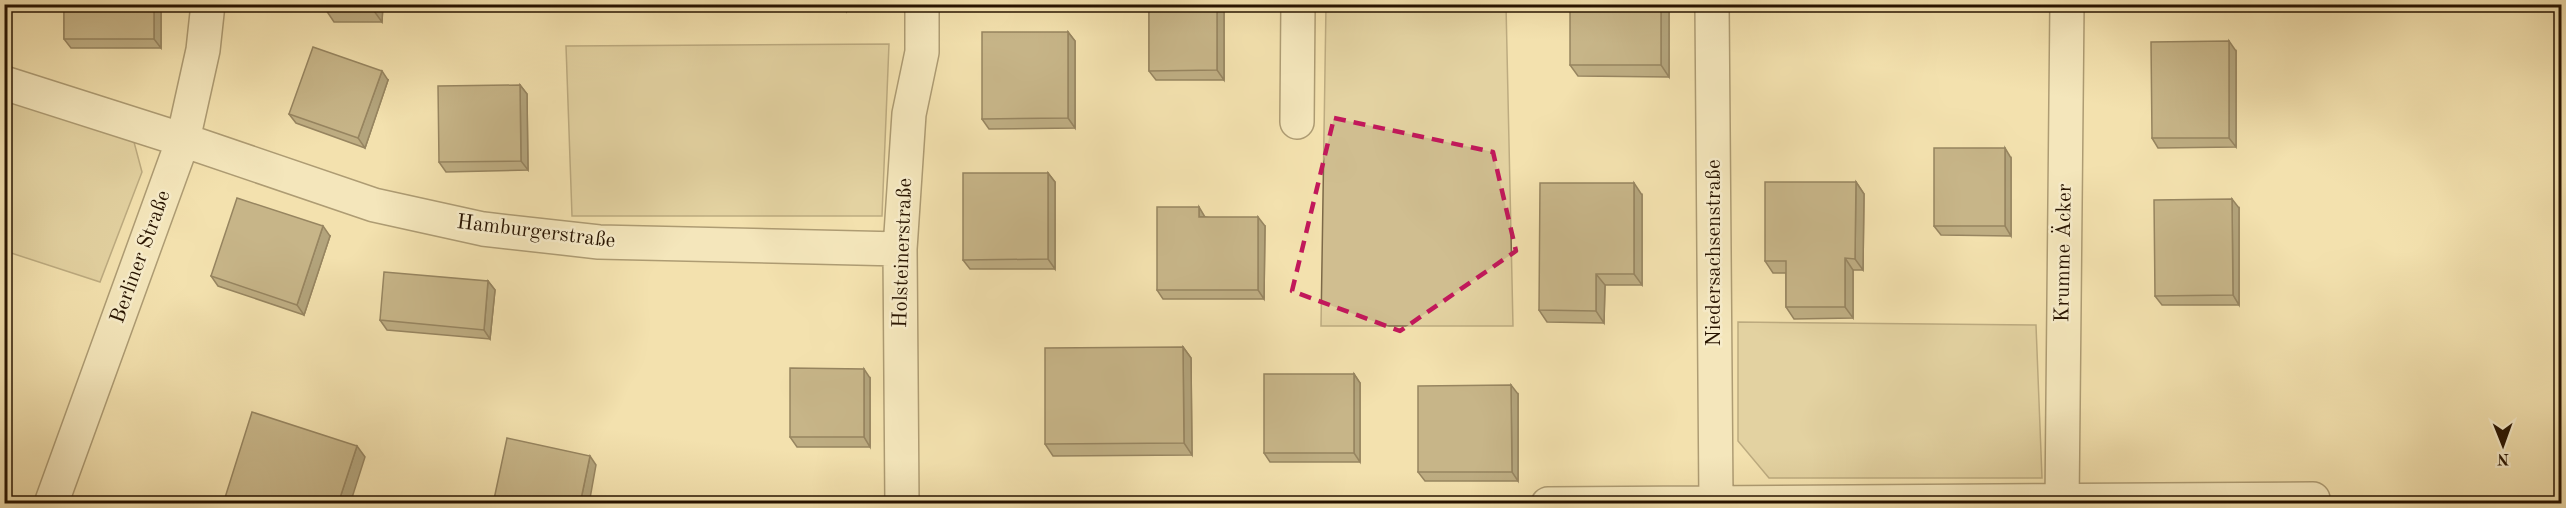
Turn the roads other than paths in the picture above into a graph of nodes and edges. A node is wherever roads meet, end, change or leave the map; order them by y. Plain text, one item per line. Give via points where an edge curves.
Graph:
1 (208, 4) edge
2 (922, 4) edge
3 (1298, 4) edge
4 (1712, 4) edge
5 (2067, 4) edge
6 (4, 83) edge
7 (1297, 122) dead end
8 (183, 140) junction
9 (900, 249) junction
10 (2313, 500) dead end
11 (1716, 501) junction
12 (2062, 502) edge
13 (51, 504) edge
14 (902, 504) edge
15 (1548, 504) edge

1 - 8 street, Berliner Straße via 203,50
2 - 9 street, Holsteinerstraße via 922,52 909,114
3 - 7 street
4 - 11 street, Niedersachsenstraße
5 - 12 street, Krumme Äcker
6 - 8 street, Hamburgerstraße
8 - 9 street, Hamburgerstraße via 374,205 483,229 599,242
8 - 13 street, Berliner Straße
9 - 14 street, Holsteinerstraße
10 - 12 street
11 - 12 street
11 - 15 street

